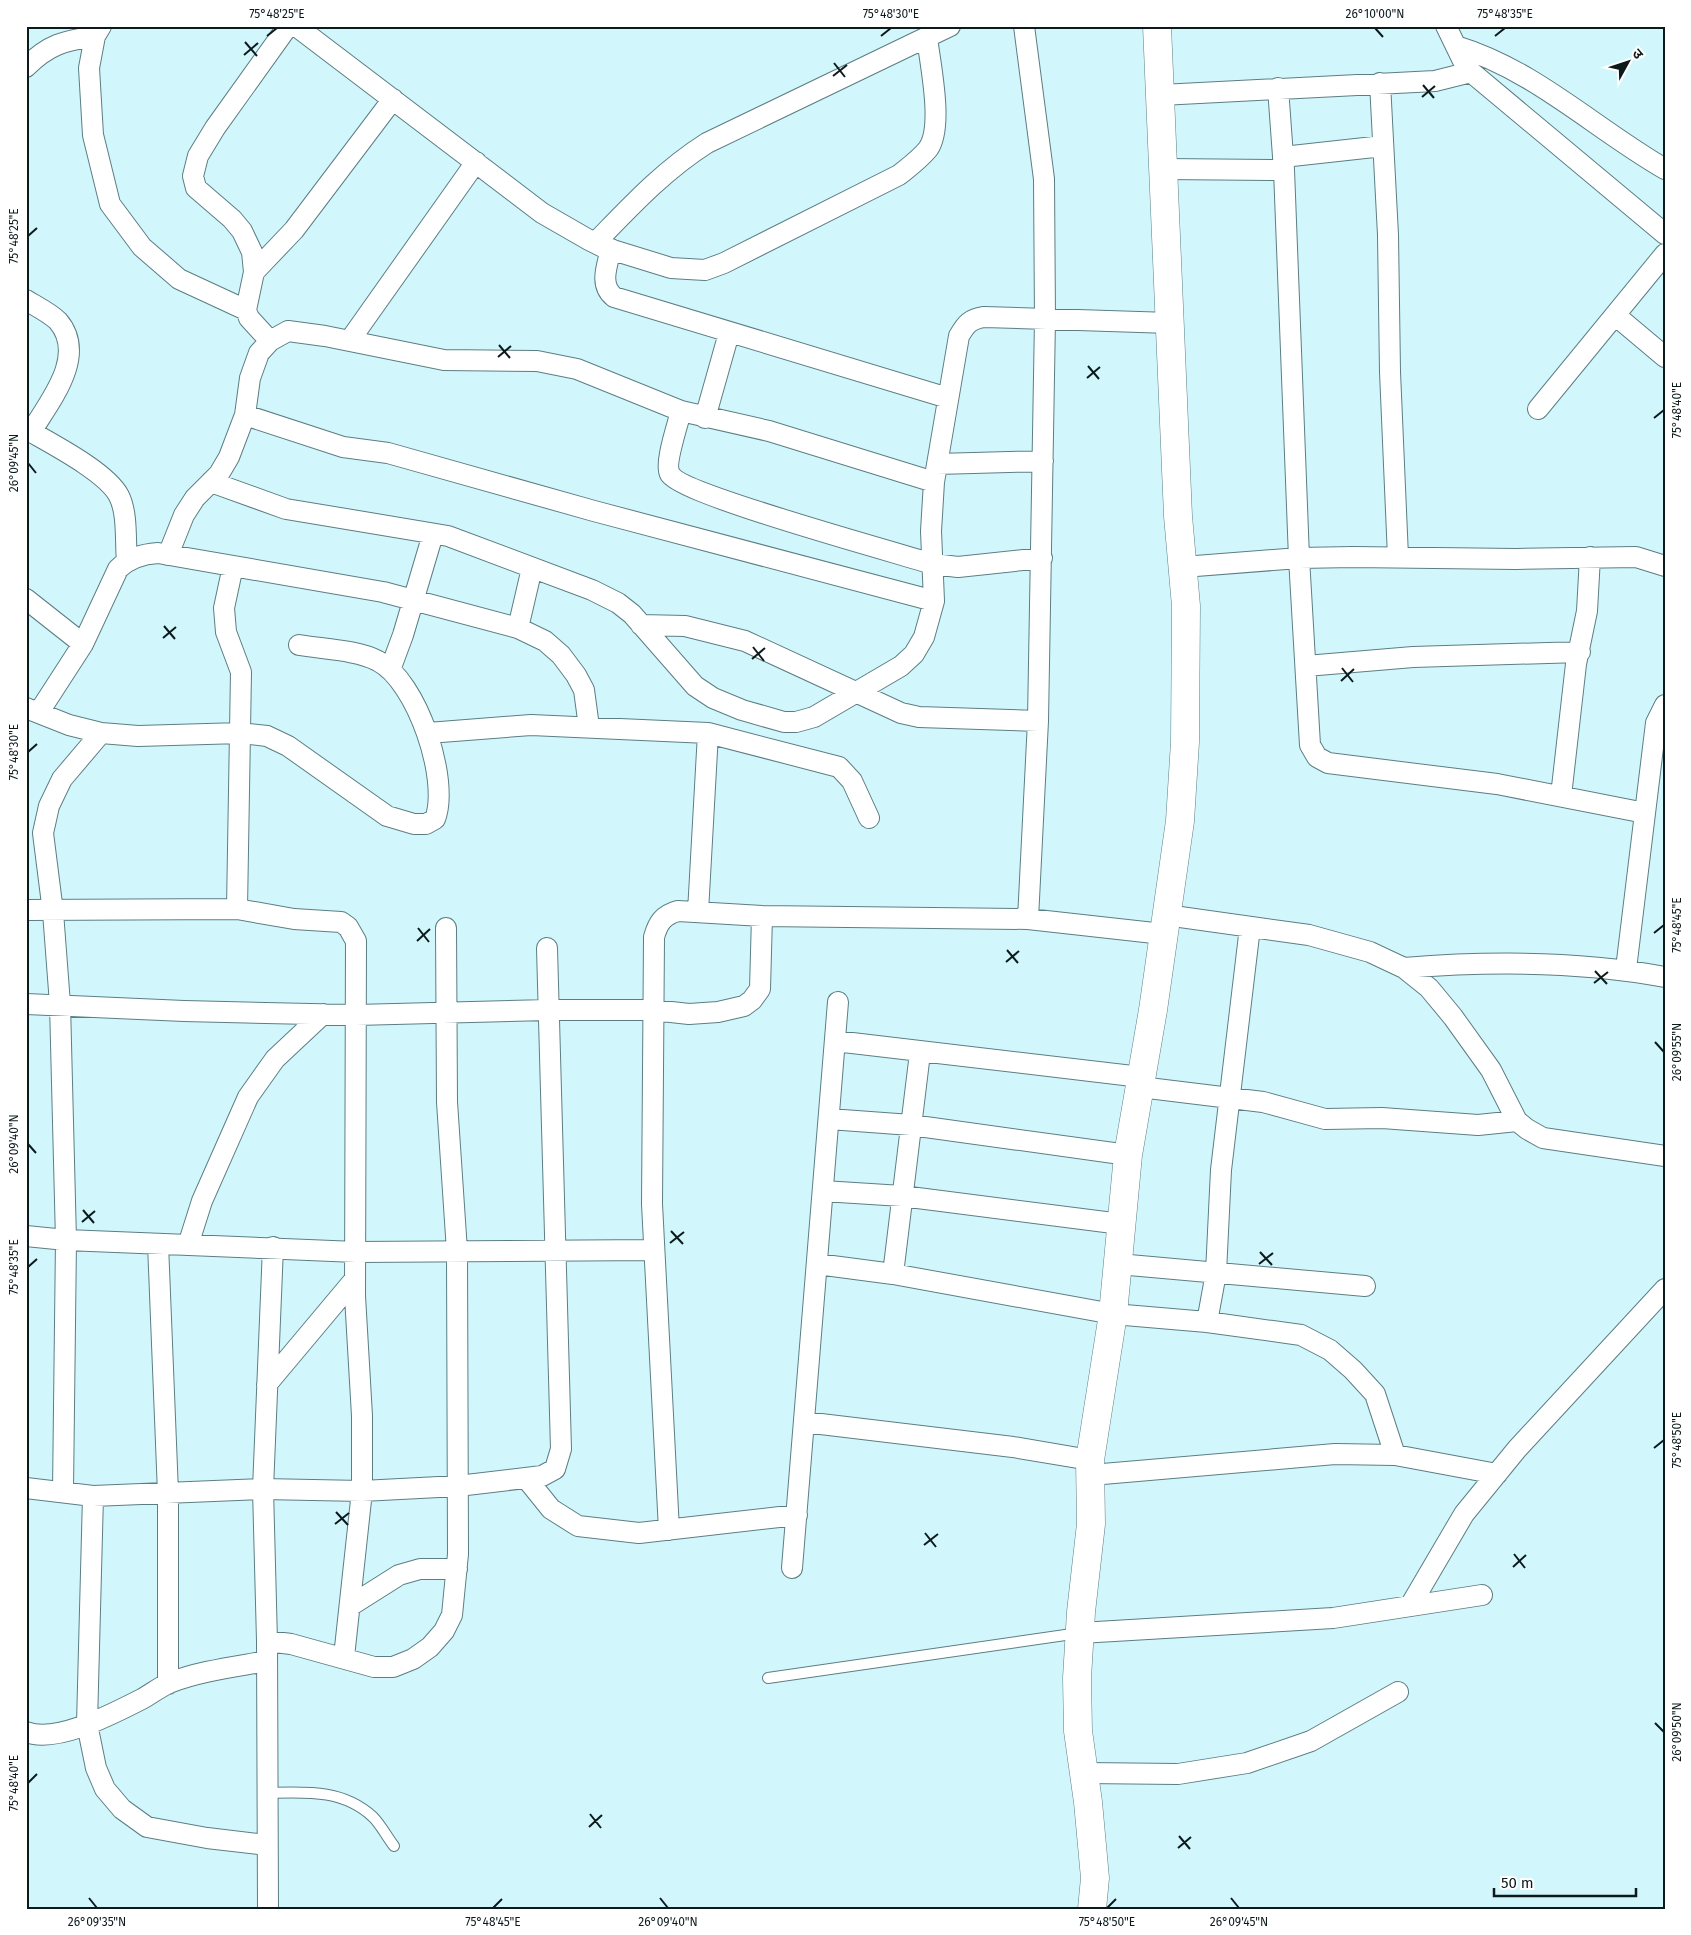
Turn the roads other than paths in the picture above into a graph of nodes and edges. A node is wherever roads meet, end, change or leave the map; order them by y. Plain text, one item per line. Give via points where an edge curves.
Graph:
1 (288, 26) edge
2 (296, 26) edge
3 (950, 26) edge
4 (1024, 26) edge
5 (1158, 26) edge
6 (1446, 26) edge
7 (98, 31) edge
8 (927, 37) junction
9 (1456, 46) junction
10 (26, 67) edge
11 (1472, 72) junction
12 (1380, 83) junction
13 (1278, 88) junction
14 (1161, 94) junction
15 (393, 99) junction
16 (1383, 146) junction
17 (476, 162) junction
18 (1284, 163) junction
19 (1164, 169) junction
20 (1665, 169) edge
21 (1665, 234) edge
22 (603, 246) junction
23 (1665, 254) edge
24 (254, 272) junction
25 (26, 300) edge
26 (246, 310) junction
27 (1615, 315) junction
28 (1045, 319) junction
29 (1170, 323) junction
30 (729, 332) junction
31 (350, 340) junction
32 (270, 341) junction
33 (1665, 357) edge
34 (948, 398) junction
35 (1538, 409) dead end
36 (681, 411) junction
37 (245, 415) junction
38 (705, 418) junction
39 (29, 431) edge
40 (1043, 461) junction
41 (936, 473) junction
42 (211, 482) junction
43 (433, 534) junction
44 (168, 555) junction
45 (1590, 557) junction
46 (1042, 558) junction
47 (1299, 558) junction
48 (1398, 558) junction
49 (126, 561) junction
50 (933, 564) junction
51 (232, 566) junction
52 (1665, 566) edge
53 (1183, 567) junction
54 (532, 568) junction
55 (26, 599) edge
56 (412, 601) junction
57 (934, 601) junction
58 (641, 626) junction
59 (518, 628) junction
60 (83, 644) junction
61 (299, 645) dead end
62 (1580, 652) junction
63 (1306, 666) junction
64 (390, 670) junction
65 (858, 694) junction
66 (1665, 705) edge
67 (33, 710) edge
68 (1038, 721) junction
69 (589, 727) junction
70 (101, 733) junction
71 (241, 733) junction
72 (428, 733) junction
73 (708, 733) junction
74 (1561, 796) junction
75 (1645, 813) junction
76 (869, 818) dead end
77 (237, 909) junction
78 (26, 910) edge
79 (53, 912) junction
80 (698, 912) junction
81 (762, 916) junction
82 (1028, 919) junction
83 (1164, 925) junction
84 (1250, 927) junction
85 (446, 928) dead end
86 (547, 948) dead end
87 (1404, 968) junction
88 (1626, 969) junction
89 (1665, 977) edge
90 (838, 1002) dead end
91 (26, 1004) edge
92 (60, 1004) junction
93 (548, 1010) junction
94 (653, 1010) junction
95 (448, 1013) junction
96 (324, 1014) junction
97 (356, 1015) junction
98 (835, 1041) junction
99 (920, 1053) junction
100 (1140, 1082) junction
101 (1228, 1098) junction
102 (829, 1119) junction
103 (1518, 1121) junction
104 (911, 1125) junction
105 (1128, 1156) junction
106 (1665, 1156) edge
107 (823, 1191) junction
108 (902, 1196) junction
109 (1121, 1224) junction
110 (26, 1236) edge
111 (66, 1240) junction
112 (158, 1244) junction
113 (188, 1245) junction
114 (274, 1247) junction
115 (654, 1250) junction
116 (457, 1251) junction
117 (356, 1252) junction
118 (557, 1252) junction
119 (817, 1264) junction
120 (1118, 1264) junction
121 (1216, 1273) junction
122 (893, 1274) junction
123 (356, 1280) junction
124 (1365, 1286) dead end
125 (1665, 1289) edge
126 (1113, 1314) junction
127 (1207, 1322) junction
128 (267, 1384) junction
129 (804, 1422) junction
130 (1395, 1455) junction
131 (1091, 1468) junction
132 (1497, 1474) junction
133 (526, 1478) junction
134 (458, 1486) junction
135 (26, 1488) edge
136 (263, 1489) junction
137 (63, 1491) junction
138 (362, 1491) junction
139 (168, 1492) junction
140 (93, 1496) junction
141 (797, 1515) junction
142 (669, 1530) junction
143 (792, 1568) dead end
144 (457, 1569) junction
145 (1482, 1595) dead end
146 (350, 1606) junction
147 (1410, 1606) junction
148 (1080, 1633) junction
149 (267, 1641) junction
150 (344, 1657) junction
151 (267, 1661) junction
152 (768, 1678) dead end
153 (168, 1684) junction
154 (1398, 1692) dead end
155 (87, 1724) junction
156 (26, 1732) edge
157 (1084, 1773) junction
158 (267, 1793) junction
159 (267, 1845) junction
160 (394, 1846) dead end
161 (268, 1909) edge
162 (1092, 1909) edge

1 - 24 street via 214,128 198,156 193,176 196,188 242,231 252,252
2 - 15 street
3 - 8 street
4 - 28 street via 1044,179
5 - 14 street
6 - 9 street
7 - 10 street via 62,41 40,52
7 - 26 street via 89,68 93,135 110,204 142,247 178,279
8 - 22 street via 707,143 678,162 647,189
8 - 22 street via 935,132 929,148 899,175 704,270 671,268
9 - 11 street
9 - 20 street via 1480,53 1533,80
11 - 12 street via 1435,81
11 - 21 street
12 - 13 street
12 - 16 street
13 - 14 street
13 - 18 street
14 - 19 street
15 - 17 street
15 - 24 street via 294,230
16 - 18 street
16 - 48 street
17 - 22 street via 542,213
17 - 31 street
18 - 19 street
18 - 47 street
19 - 29 street
22 - 30 street via 605,286 614,297
23 - 27 street
24 - 26 street
25 - 39 street via 57,320 66,333 69,351 64,377
26 - 32 street via 249,318
27 - 33 street
27 - 35 street
28 - 29 street
28 - 34 street via 973,318 959,336
28 - 40 street
29 - 53 street
30 - 34 street
30 - 38 street
31 - 32 street via 288,332
31 - 36 street via 444,360 537,361 577,369
32 - 37 street via 259,353 250,378
34 - 41 street
36 - 38 street
36 - 50 street via 668,466 670,475 680,484 730,503
37 - 42 street via 229,457
37 - 57 street via 343,448 388,453
38 - 41 street
39 - 49 street via 106,480 119,496
40 - 41 street
40 - 46 street
41 - 50 street via 931,531
42 - 43 street via 286,509
42 - 44 street via 184,515
43 - 54 street via 448,536
43 - 56 street
44 - 49 street via 145,554
44 - 51 street
45 - 48 street
45 - 52 street via 1636,556
45 - 62 street via 1588,611
46 - 50 street via 958,567
46 - 68 street
47 - 48 street
47 - 53 street
47 - 63 street
49 - 60 street via 113,577
50 - 57 street
51 - 56 street via 383,592
51 - 71 street via 224,608 226,632 241,672
53 - 83 street via 1187,650 1185,742 1180,821
54 - 58 street via 618,603
54 - 59 street
55 - 60 street
56 - 59 street
56 - 64 street
57 - 65 street via 924,637 914,654
58 - 65 street via 686,626 745,641
58 - 65 street via 695,686 713,698 742,710 784,722 796,722 814,717
59 - 69 street via 545,641 576,675 584,690
60 - 67 street
61 - 64 street via 366,656
62 - 63 street via 1413,657
62 - 74 street
63 - 74 street via 1310,745 1317,757 1328,762 1497,784
64 - 72 street via 408,691
65 - 68 street via 882,706 920,717
66 - 75 street via 1656,723
67 - 70 street via 69,725
68 - 82 street
69 - 72 street via 532,725
69 - 73 street
70 - 71 street via 138,736
70 - 79 street via 62,779 49,806 43,833
71 - 72 street via 267,736 288,746 387,816 414,824 426,824 435,819 439,810 440,795
71 - 77 street
73 - 76 street via 839,768 852,782
73 - 80 street
74 - 75 street
75 - 88 street
77 - 79 street
77 - 97 street via 294,919 340,922 348,926 356,941
78 - 79 street
79 - 92 street
80 - 81 street
80 - 94 street via 670,913 659,922 654,937
81 - 82 street
81 - 94 street via 760,989 752,1000 744,1006 718,1012 690,1014
82 - 83 street
83 - 84 street
83 - 100 street via 1154,1010
84 - 87 street via 1309,935 1370,952
84 - 101 street
85 - 95 street
86 - 93 street
87 - 88 street via 1483,964
87 - 103 street via 1428,988 1453,1017 1491,1070
88 - 89 street
90 - 98 street
91 - 92 street
92 - 96 street
92 - 111 street
93 - 94 street
93 - 95 street
93 - 118 street
94 - 115 street
95 - 97 street
95 - 116 street via 446,1102
96 - 97 street
96 - 113 street via 275,1060 248,1097 202,1201
97 - 117 street
98 - 99 street
98 - 102 street
99 - 100 street
99 - 104 street
100 - 101 street
100 - 105 street
101 - 103 street via 1263,1102 1325,1119 1382,1118 1478,1125
101 - 121 street
102 - 104 street
102 - 107 street
103 - 106 street via 1543,1138
104 - 105 street
104 - 108 street
105 - 109 street
107 - 108 street
107 - 119 street
108 - 109 street
108 - 122 street
109 - 120 street
110 - 111 street
111 - 112 street
111 - 137 street
112 - 113 street
112 - 139 street
113 - 114 street
114 - 117 street
114 - 128 street
115 - 118 street
115 - 142 street
116 - 117 street
116 - 118 street
116 - 134 street
117 - 123 street
118 - 133 street via 561,1449 558,1462 550,1473
119 - 122 street
119 - 129 street
120 - 121 street
120 - 126 street
121 - 124 street
121 - 127 street
122 - 126 street
123 - 128 street
123 - 138 street
125 - 132 street
126 - 127 street
126 - 131 street
127 - 130 street via 1301,1336 1330,1350 1375,1394
128 - 136 street
129 - 131 street via 1013,1446
129 - 141 street
130 - 131 street via 1335,1454
130 - 132 street
131 - 148 street via 1091,1524
132 - 147 street via 1464,1514
133 - 134 street
133 - 142 street via 551,1510 578,1526 639,1533
134 - 138 street
134 - 144 street
135 - 137 street
136 - 138 street
136 - 139 street
136 - 149 street
137 - 140 street
138 - 146 street
139 - 140 street
139 - 153 street
140 - 155 street
141 - 142 street
141 - 143 street
144 - 146 street via 420,1569 399,1575
144 - 150 street via 452,1615 430,1647 413,1660 393,1667 374,1666
145 - 147 street
146 - 150 street
147 - 148 street via 1333,1618
148 - 152 lane
148 - 157 street via 1078,1731
149 - 150 street
149 - 151 street
151 - 153 street via 214,1670
151 - 158 street
153 - 155 street
154 - 157 street via 1311,1741 1247,1763 1178,1774
155 - 156 street via 58,1734
155 - 159 street via 96,1768 105,1789 122,1810 147,1827
157 - 162 street via 1095,1878
158 - 159 street
158 - 160 lane via 320,1792 350,1800 374,1818
159 - 161 street

